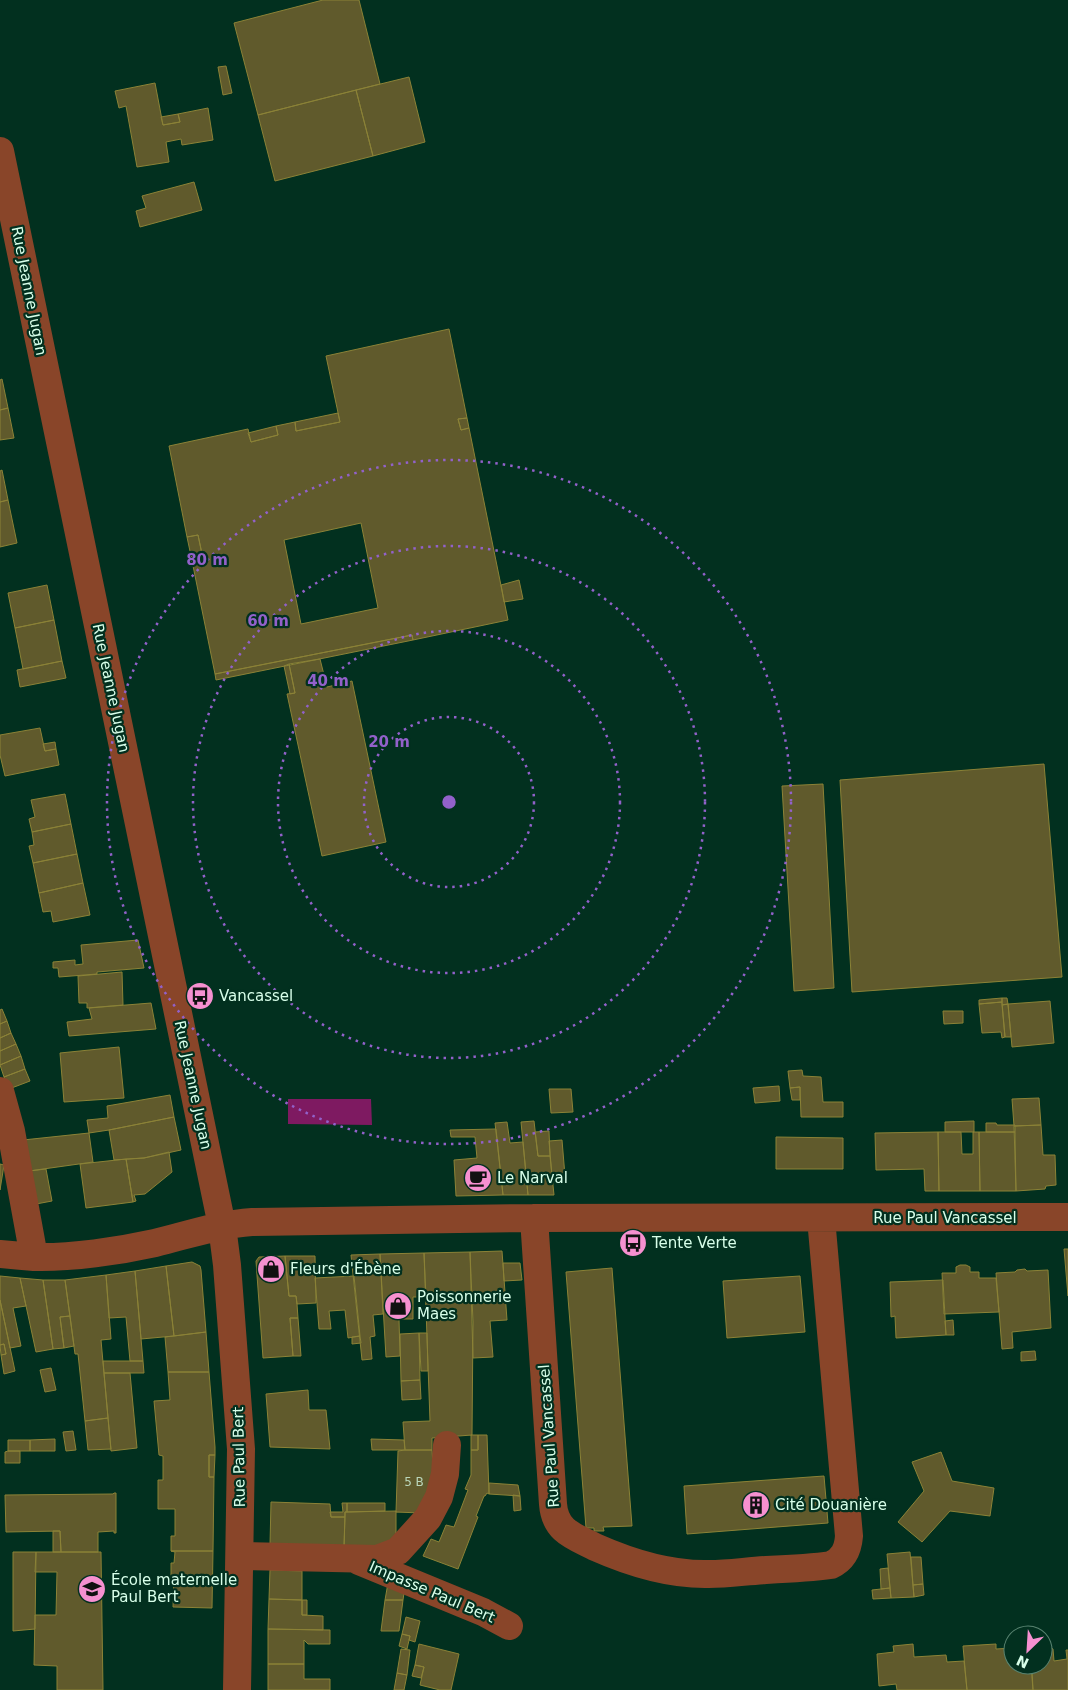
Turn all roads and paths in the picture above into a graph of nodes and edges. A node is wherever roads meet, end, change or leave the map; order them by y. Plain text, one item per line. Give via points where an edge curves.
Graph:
1 (0, 150) edge
2 (0, 1091) edge
3 (1068, 1217) edge
4 (534, 1218) junction
5 (821, 1218) junction
6 (222, 1226) junction
7 (0, 1254) edge
8 (34, 1256) junction
9 (447, 1445) dead end
10 (240, 1556) junction
11 (355, 1560) junction
12 (509, 1626) dead end
13 (237, 1690) edge

1 - 6 street, Rue Jeanne Jugan
2 - 8 street via 11,1131
3 - 5 street, Rue Paul Vancassel
4 - 5 street, Rue Paul Vancassel
4 - 5 street, Rue Paul Vancassel via 556,1519 570,1534 618,1557 660,1570 708,1574 831,1565 842,1558 849,1544
4 - 6 street, Rue Paul Vancassel via 271,1221
6 - 8 street, Rue Paul Vancassel via 144,1245 66,1256
6 - 10 street, Rue Paul Bert via 241,1449
7 - 8 street, Rue Paul Vancassel
9 - 11 street, Impasse Paul Bert via 442,1486 428,1518 398,1551 377,1559
10 - 11 street, Impasse Paul Bert
10 - 13 street, Rue Paul Bert
11 - 12 street, Impasse Paul Bert via 483,1612

